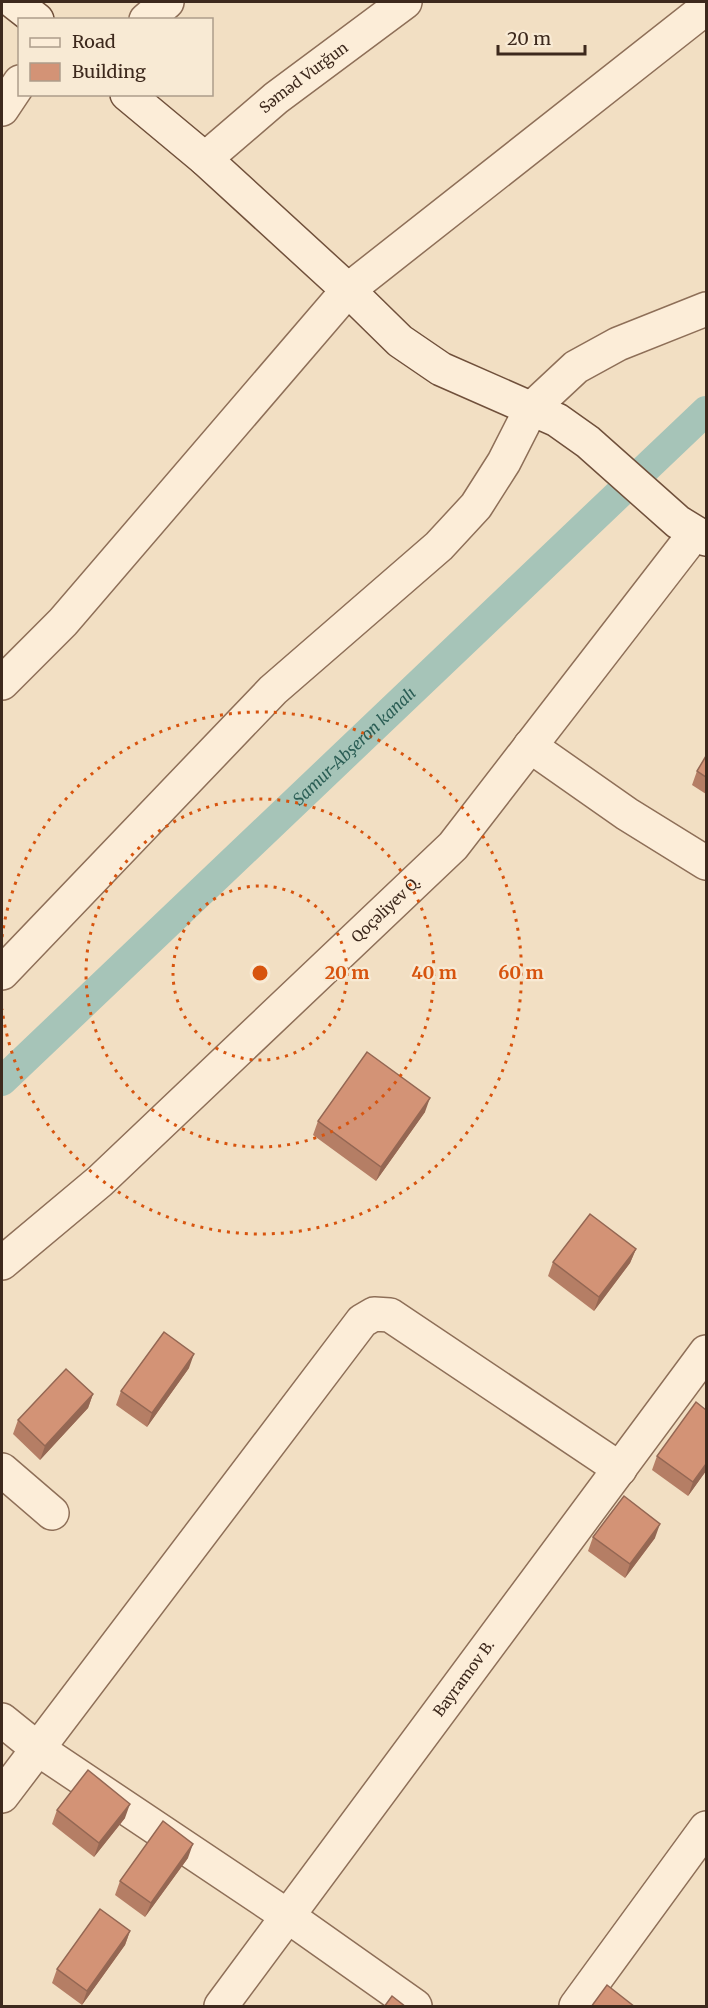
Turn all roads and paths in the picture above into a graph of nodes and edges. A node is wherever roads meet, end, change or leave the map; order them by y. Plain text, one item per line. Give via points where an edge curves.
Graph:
1 (14, 2) edge
2 (167, 2) edge
3 (405, 2) edge
4 (706, 8) edge
5 (34, 18) edge
6 (148, 18) edge
7 (18, 85) edge
8 (129, 96) edge
9 (2, 109) edge
10 (205, 159) junction
11 (348, 290) junction
12 (706, 309) edge
13 (531, 409) junction
14 (701, 536) edge
15 (2, 683) edge
16 (530, 746) junction
17 (706, 863) edge
18 (2, 973) edge
19 (2, 1263) edge
20 (706, 1352) edge
21 (620, 1469) junction
22 (2, 1470) edge
23 (52, 1513) dead end
24 (2, 1719) edge
25 (38, 1749) junction
26 (2, 1796) edge
27 (706, 1828) edge
28 (289, 1917) junction
29 (221, 2007) edge
30 (415, 2007) edge
31 (576, 2007) edge

1 - 5 street
2 - 6 street
3 - 10 street, Səməd Vurğun via 276,98
4 - 11 street
7 - 9 street
8 - 10 street
10 - 11 street
11 - 13 street via 420,356
11 - 15 street via 63,622
12 - 13 street via 618,344 576,367
13 - 14 street via 557,420 588,442 678,522
13 - 18 street via 476,506 439,546 273,690
14 - 16 street, Qoçəliyev Q.
16 - 17 street
16 - 19 street, Qoçəliyev Q. via 453,846 100,1181
20 - 21 street, Bayramov B.
21 - 25 street via 390,1315 374,1314 362,1321
21 - 28 street, Bayramov B.
22 - 23 street
24 - 25 street
25 - 26 street
25 - 28 street
27 - 31 street
28 - 29 street, Bayramov B.
28 - 30 street

